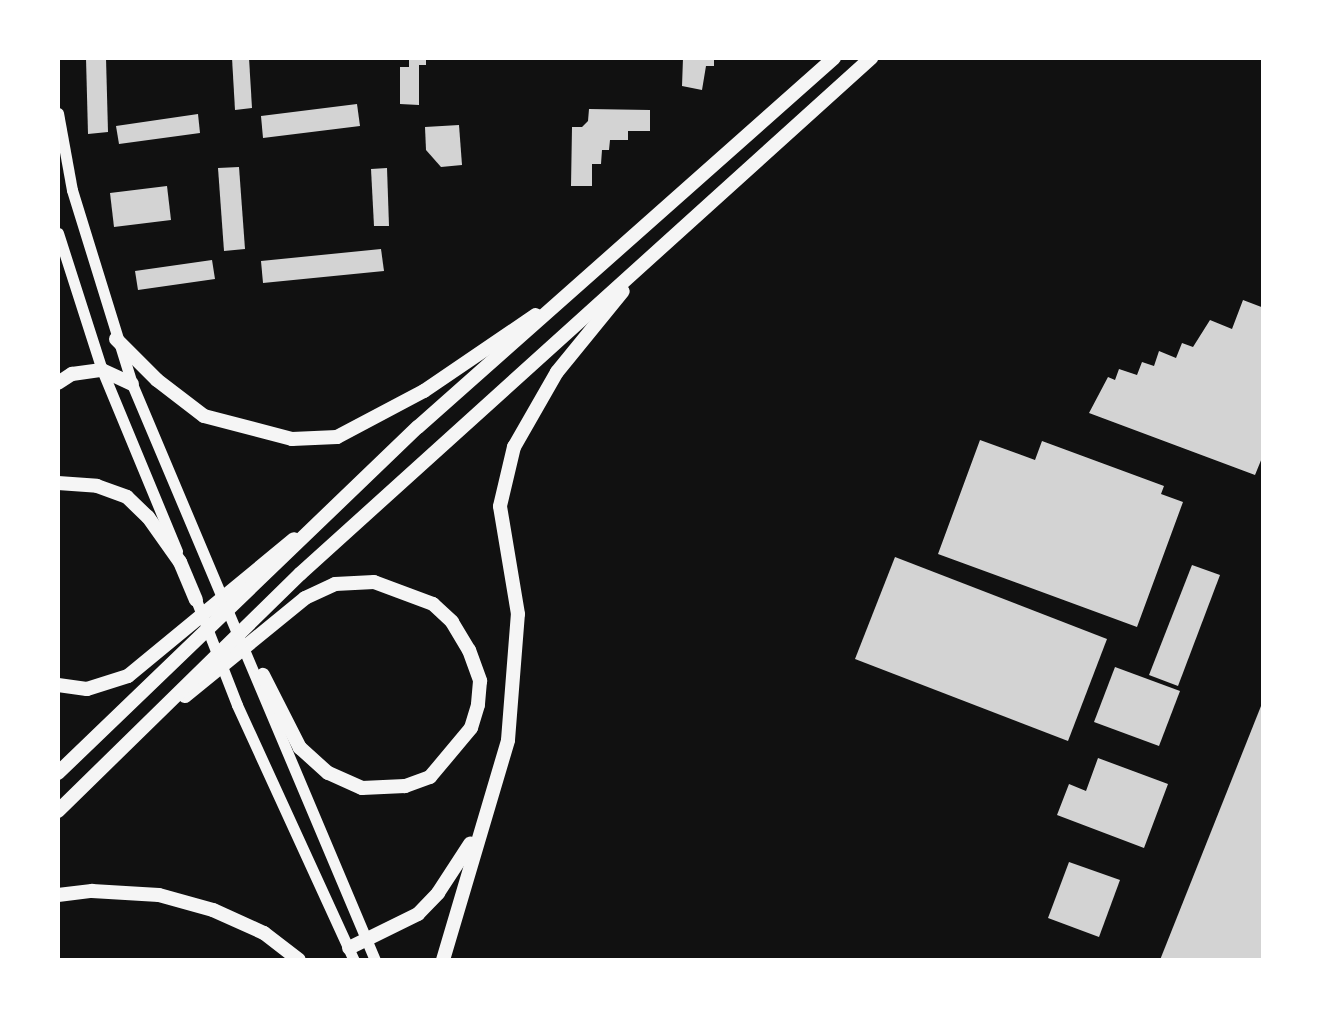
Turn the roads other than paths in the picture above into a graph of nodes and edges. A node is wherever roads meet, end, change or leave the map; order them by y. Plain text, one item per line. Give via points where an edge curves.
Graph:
1 (834, 58) edge
2 (870, 58) edge
3 (58, 112) edge
4 (58, 232) edge
5 (649, 260) junction
6 (574, 290) junction
7 (116, 338) junction
8 (102, 370) junction
9 (58, 384) edge
10 (132, 384) junction
11 (58, 483) edge
12 (345, 498) junction
13 (196, 600) junction
14 (260, 678) junction
15 (58, 685) edge
16 (134, 737) junction
17 (58, 773) edge
18 (58, 811) edge
19 (483, 822) junction
20 (58, 895) edge
21 (366, 938) junction
22 (351, 954) edge
23 (299, 960) edge
24 (375, 960) edge
25 (443, 960) edge

1 - 6 highway
2 - 5 highway
3 - 7 main road via 72,190
4 - 8 main road
5 - 16 highway via 300,574
5 - 19 highway via 557,372 514,446 500,506 518,614 508,740
6 - 7 highway via 424,391 337,437 292,438 204,416
6 - 12 highway
7 - 10 main road
8 - 9 highway via 72,374
8 - 10 highway
8 - 13 main road
10 - 14 main road
11 - 13 highway via 97,486 127,498 180,562
12 - 15 highway via 128,676 88,689
12 - 17 highway
13 - 22 main road
14 - 16 highway via 300,748 328,774 362,788 430,777 471,728 480,680 452,622 432,604 374,582 336,584 305,598
14 - 21 main road
16 - 18 highway
19 - 21 highway via 418,914
19 - 25 highway
20 - 23 highway via 159,895 264,933
21 - 22 highway
21 - 24 main road

